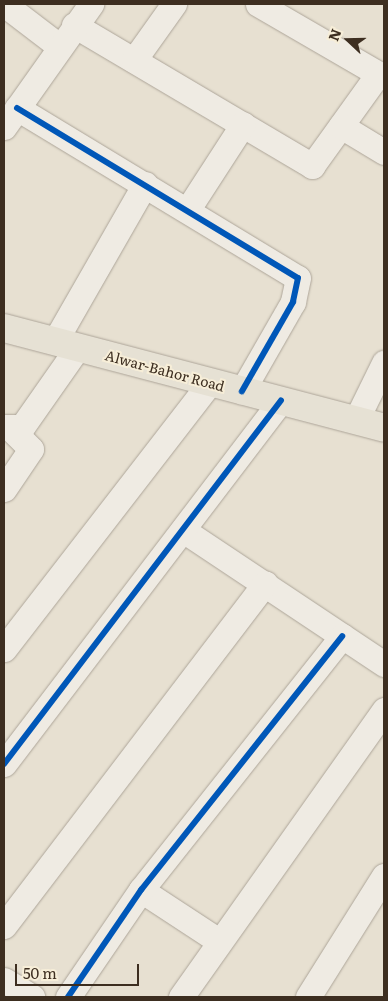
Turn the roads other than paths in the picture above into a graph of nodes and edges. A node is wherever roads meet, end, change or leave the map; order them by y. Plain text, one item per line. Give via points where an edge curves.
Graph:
1 (4, 4) edge
2 (91, 4) edge
3 (174, 4) edge
4 (258, 4) edge
5 (74, 25) junction
6 (59, 46) junction
7 (134, 60) junction
8 (381, 75) edge
9 (10, 117) edge
10 (243, 124) junction
11 (341, 126) junction
12 (384, 152) edge
13 (145, 184) junction
14 (188, 209) junction
15 (4, 328) edge
16 (66, 344) junction
17 (384, 364) edge
18 (210, 382) junction
19 (242, 390) junction
20 (281, 401) junction
21 (356, 420) junction
22 (384, 428) edge
23 (8, 429) edge
24 (4, 489) edge
25 (183, 530) junction
26 (265, 583) junction
27 (342, 636) junction
28 (4, 649) edge
29 (384, 664) edge
30 (384, 710) edge
31 (4, 764) edge
32 (384, 876) edge
33 (141, 890) junction
34 (375, 908) edge
35 (4, 926) edge
36 (219, 941) junction
37 (4, 980) edge
38 (32, 997) edge
39 (68, 997) edge
40 (180, 997) edge
41 (309, 997) edge

1 - 6 street
2 - 5 street
3 - 7 street
4 - 8 street
5 - 6 street
5 - 7 street
6 - 9 street
7 - 10 street
8 - 11 street
9 - 13 street
10 - 11 street via 312,166
10 - 14 street
11 - 12 street
13 - 14 street
13 - 16 street
14 - 19 street via 298,278 293,302
15 - 16 main road, Alwar-Bahor Road
16 - 18 main road, Alwar-Bahor Road
16 - 23 street via 29,418
17 - 21 street
18 - 19 main road, Alwar-Bahor Road
18 - 28 street
19 - 20 main road, Alwar-Bahor Road
20 - 21 main road, Alwar-Bahor Road
20 - 25 street
21 - 22 main road, Alwar-Bahor Road
23 - 24 street via 31,450
25 - 26 street
25 - 31 street
26 - 27 street
26 - 35 street
27 - 29 street
27 - 33 street
30 - 36 street
32 - 34 street
33 - 36 street
33 - 39 street
34 - 41 street
36 - 40 street
37 - 38 street

